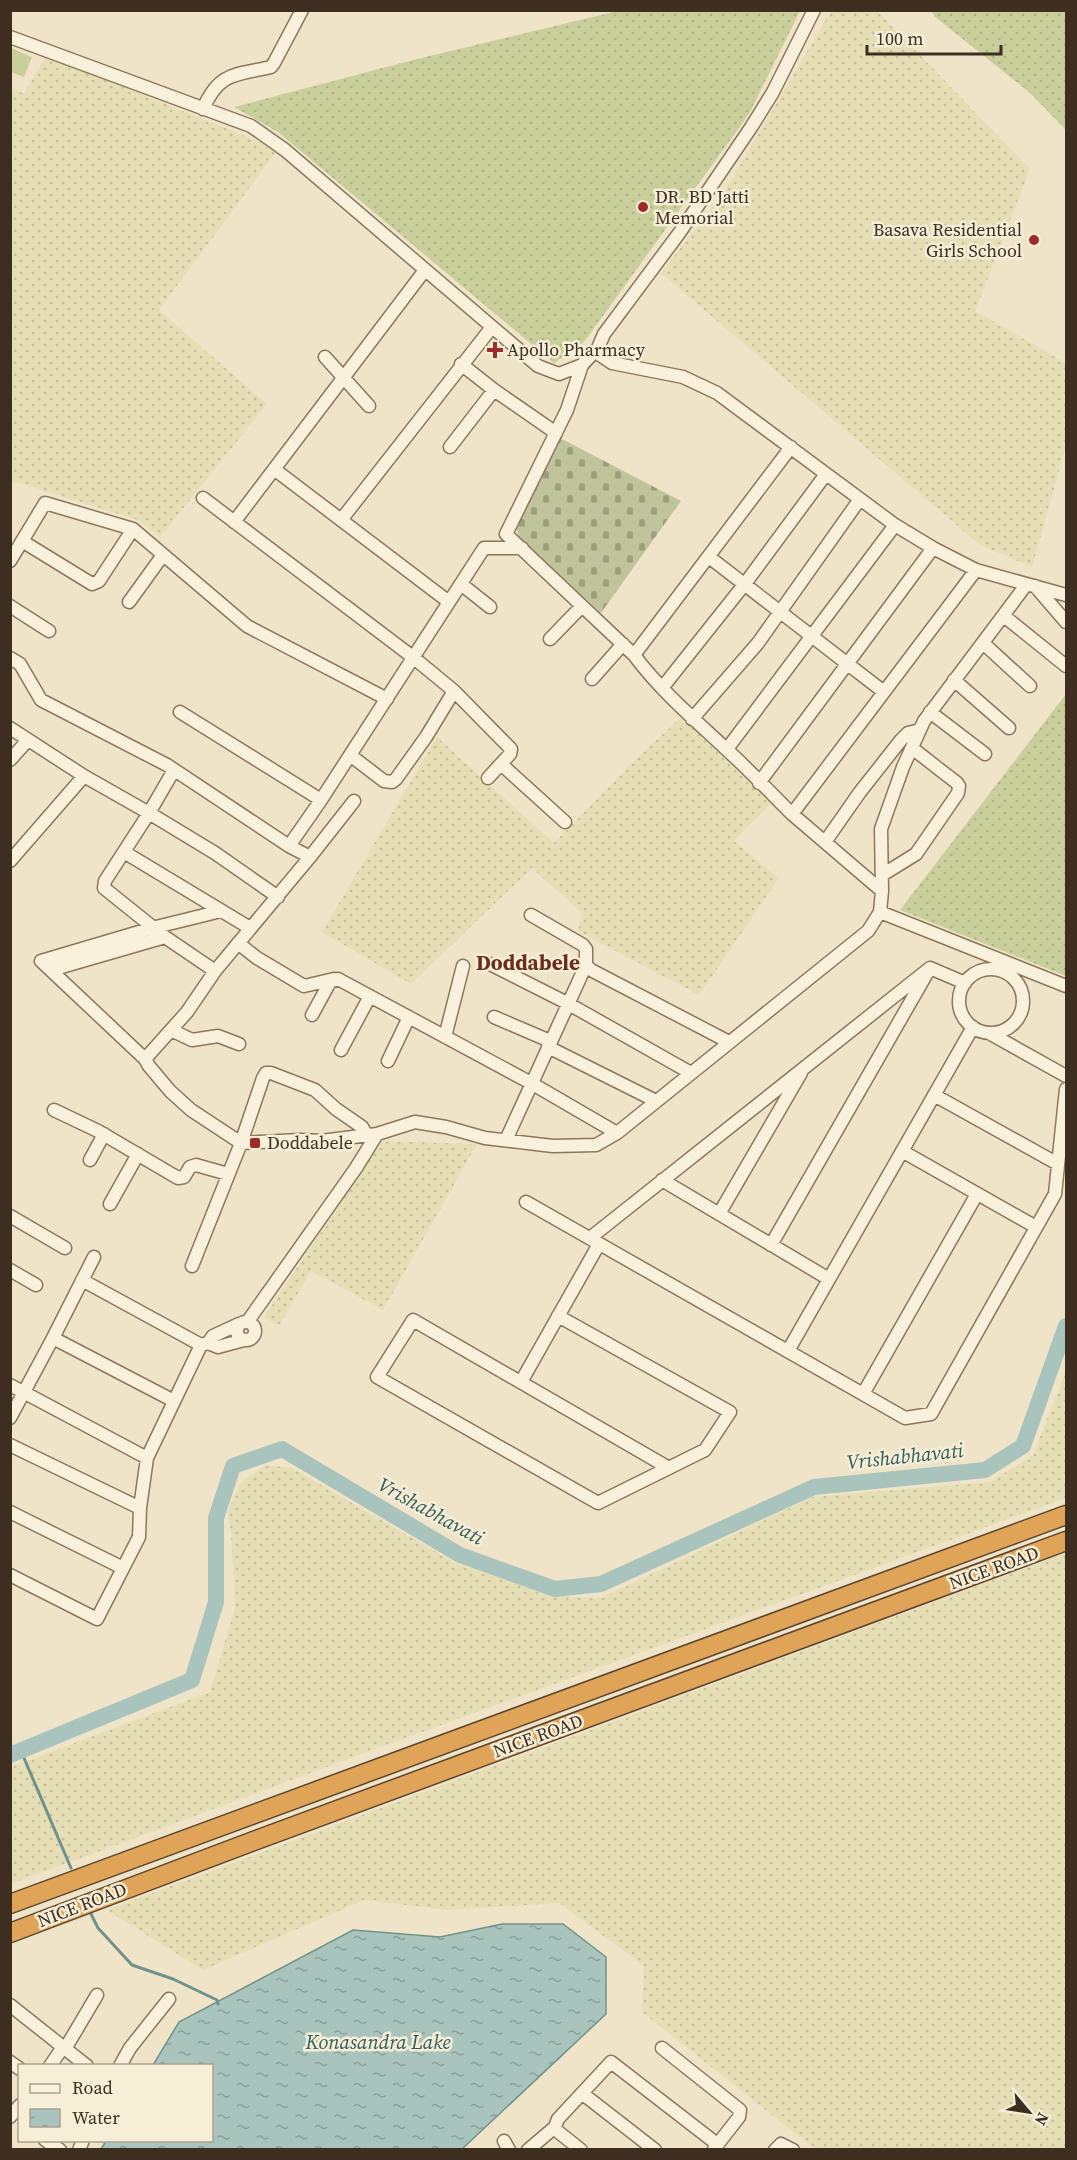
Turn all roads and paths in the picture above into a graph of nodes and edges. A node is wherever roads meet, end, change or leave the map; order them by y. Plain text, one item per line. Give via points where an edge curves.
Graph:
1 (302, 10) edge
2 (814, 10) edge
3 (10, 37) edge
4 (203, 109) junction
5 (425, 270) junction
6 (492, 327) junction
7 (598, 348) junction
8 (325, 357) dead end
9 (461, 364) junction
10 (582, 365) junction
11 (344, 377) junction
12 (494, 390) junction
13 (369, 406) dead end
14 (556, 433) junction
15 (450, 447) dead end
16 (791, 447) junction
17 (274, 469) junction
18 (826, 474) junction
19 (203, 498) dead end
20 (860, 500) junction
21 (341, 520) junction
22 (234, 522) junction
23 (895, 525) junction
24 (133, 529) junction
25 (22, 541) junction
26 (522, 548) junction
27 (933, 548) junction
28 (163, 555) junction
29 (709, 557) junction
30 (10, 561) edge
31 (976, 570) junction
32 (461, 584) junction
33 (745, 584) junction
34 (1030, 585) junction
35 (1066, 594) edge
36 (449, 602) junction
37 (129, 603) dead end
38 (10, 606) edge
39 (582, 606) junction
40 (490, 607) dead end
41 (780, 612) junction
42 (1004, 616) junction
43 (1066, 622) edge
44 (49, 631) dead end
45 (812, 636) junction
46 (550, 639) dead end
47 (983, 643) junction
48 (623, 644) junction
49 (634, 655) junction
50 (414, 657) junction
51 (10, 658) edge
52 (848, 664) junction
53 (1066, 666) edge
54 (592, 679) dead end
55 (954, 680) junction
56 (1030, 686) dead end
57 (662, 688) junction
58 (454, 691) junction
59 (884, 692) junction
60 (387, 699) junction
61 (180, 712) dead end
62 (930, 712) junction
63 (692, 718) junction
64 (10, 728) edge
65 (1010, 728) dead end
66 (920, 730) junction
67 (28, 740) junction
68 (912, 748) junction
69 (727, 749) junction
70 (985, 754) dead end
71 (350, 755) junction
72 (10, 760) edge
73 (501, 765) junction
74 (174, 770) junction
75 (84, 777) junction
76 (488, 778) dead end
77 (759, 783) junction
78 (321, 800) junction
79 (354, 801) dead end
80 (149, 813) junction
81 (792, 813) junction
82 (566, 822) dead end
83 (825, 842) junction
84 (289, 846) junction
85 (124, 852) junction
86 (309, 857) junction
87 (10, 861) edge
88 (882, 875) junction
89 (882, 891) junction
90 (278, 897) junction
91 (221, 911) junction
92 (880, 912) junction
93 (531, 915) dead end
94 (152, 928) junction
95 (250, 928) junction
96 (165, 938) junction
97 (238, 943) junction
98 (986, 954) junction
99 (490, 964) dead end
100 (586, 965) junction
101 (464, 966) dead end
102 (930, 968) junction
103 (51, 970) junction
104 (215, 971) junction
105 (982, 971) junction
106 (1034, 973) junction
107 (333, 979) junction
108 (965, 983) junction
109 (1066, 986) edge
110 (1021, 990) junction
111 (370, 996) junction
112 (567, 1003) junction
113 (312, 1015) dead end
114 (410, 1017) junction
115 (494, 1017) dead end
116 (973, 1027) junction
117 (171, 1030) junction
118 (988, 1033) junction
119 (445, 1036) junction
120 (729, 1042) junction
121 (239, 1044) dead end
122 (549, 1044) junction
123 (341, 1050) dead end
124 (145, 1059) junction
125 (388, 1061) dead end
126 (805, 1067) junction
127 (691, 1073) junction
128 (1066, 1076) edge
129 (531, 1083) junction
130 (1066, 1089) edge
131 (934, 1095) junction
132 (656, 1101) junction
133 (54, 1110) dead end
134 (1065, 1114) edge
135 (617, 1133) junction
136 (104, 1134) junction
137 (372, 1134) junction
138 (506, 1140) junction
139 (241, 1143) junction
140 (902, 1151) junction
141 (138, 1154) junction
142 (90, 1160) dead end
143 (1058, 1164) junction
144 (228, 1174) junction
145 (662, 1180) junction
146 (977, 1194) junction
147 (526, 1202) dead end
148 (110, 1203) dead end
149 (719, 1214) junction
150 (10, 1216) edge
151 (1036, 1227) junction
152 (594, 1241) junction
153 (771, 1245) junction
154 (65, 1248) dead end
155 (94, 1257) dead end
156 (192, 1266) dead end
157 (10, 1270) edge
158 (829, 1279) junction
159 (82, 1280) junction
160 (36, 1285) dead end
161 (558, 1316) junction
162 (243, 1323) junction
163 (53, 1338) junction
164 (204, 1344) junction
165 (788, 1351) junction
166 (521, 1382) junction
167 (10, 1385) edge
168 (24, 1392) junction
169 (863, 1394) junction
170 (174, 1401) junction
171 (10, 1418) edge
172 (10, 1445) edge
173 (147, 1458) junction
174 (669, 1468) junction
175 (140, 1508) junction
176 (10, 1512) edge
177 (1066, 1515) edge
178 (1066, 1541) edge
179 (123, 1568) junction
180 (10, 1575) edge
181 (10, 1904) edge
182 (10, 1933) edge
183 (97, 1995) dead end
184 (169, 1999) dead end
185 (10, 2005) edge
186 (64, 2048) junction
187 (662, 2048) dead end
188 (52, 2064) edge
189 (84, 2064) edge
190 (121, 2064) edge
191 (582, 2094) junction
192 (555, 2127) junction
193 (715, 2147) edge
194 (528, 2150) edge
195 (581, 2150) edge
196 (655, 2150) edge
197 (775, 2150) edge
198 (793, 2150) edge

1 - 4 street via 274,63 220,82
2 - 7 street via 752,126 604,334
3 - 4 street
4 - 5 street via 251,126 285,150
5 - 6 street
5 - 11 street
6 - 9 street
6 - 10 street via 538,366 559,374
7 - 10 street
7 - 16 street via 600,355 612,363 683,377 705,387
8 - 11 street
9 - 12 street
9 - 21 street
10 - 14 street
11 - 13 street
11 - 17 street
12 - 14 street
12 - 15 street
14 - 26 street via 507,534
16 - 18 street
16 - 29 street
17 - 21 street
17 - 22 street
18 - 20 street
18 - 33 street
19 - 22 street
20 - 23 street
20 - 41 street
21 - 36 street
22 - 50 street
23 - 27 street
23 - 45 street
24 - 25 street via 45,503
24 - 25 street via 99,581 92,584
24 - 28 street
25 - 30 street
26 - 32 street via 484,548
26 - 39 street
27 - 31 street
27 - 52 street
28 - 37 street
28 - 60 street via 247,626
29 - 33 street
29 - 49 street
31 - 34 street
31 - 59 street
32 - 36 street
32 - 40 street
33 - 41 street
33 - 57 street
34 - 35 street
34 - 42 street
34 - 43 street
36 - 50 street
38 - 44 street
39 - 46 street
39 - 48 street
41 - 45 street
41 - 63 street
42 - 47 street
42 - 53 street
45 - 52 street
45 - 69 street
47 - 55 street
47 - 56 street
48 - 49 street
48 - 54 street
49 - 57 street
50 - 58 street
50 - 60 street
51 - 74 street via 20,664 41,700
52 - 59 street
52 - 77 street
55 - 62 street
55 - 65 street
57 - 63 street
58 - 71 street via 392,782 384,781
58 - 73 street via 511,749
59 - 81 street
60 - 71 street
61 - 78 street
62 - 66 street
62 - 70 street
63 - 69 street
64 - 67 street
66 - 68 street
66 - 83 street via 901,740
67 - 72 street
67 - 75 street
68 - 88 street via 881,829
68 - 88 street via 957,783 958,793 916,854
69 - 77 street
71 - 78 street
73 - 76 street
73 - 82 street
74 - 80 street
74 - 84 street
75 - 80 street
75 - 87 street
77 - 81 street
78 - 84 street
79 - 86 street
80 - 85 street
80 - 90 street
81 - 83 street
83 - 89 street
84 - 86 street
85 - 91 street
85 - 94 street via 104,888
86 - 90 street
88 - 89 street
89 - 92 street
90 - 95 street
91 - 94 street
91 - 95 street
92 - 98 street
92 - 120 street via 868,931
93 - 100 street via 583,945
94 - 96 street
94 - 103 street via 41,961
95 - 97 street
96 - 103 street
96 - 104 street
97 - 104 street
97 - 107 street via 304,986
98 - 105 street
98 - 106 street
99 - 112 street
100 - 112 street
100 - 120 street
101 - 119 street
102 - 108 street
102 - 126 street
102 - 153 street
103 - 124 street
104 - 117 street
105 - 108 street
105 - 110 street via 1005,972
106 - 109 street
106 - 110 street
107 - 111 street
107 - 113 street
108 - 116 street via 960,1009
110 - 118 street via 1023,1006 1018,1019 1002,1031
111 - 114 street
111 - 123 street
112 - 122 street
112 - 127 street
114 - 119 street
114 - 125 street
115 - 122 street
116 - 118 street
116 - 131 street
117 - 121 street via 192,1040 218,1036
117 - 124 street
118 - 128 street
119 - 129 street
120 - 127 street
122 - 129 street
122 - 132 street
124 - 139 street via 191,1110
126 - 145 street
126 - 149 street
127 - 132 street
129 - 135 street
129 - 138 street
130 - 134 street
131 - 140 street
131 - 143 street
132 - 135 street
133 - 136 street
134 - 143 street
135 - 138 street via 596,1145 553,1146
136 - 141 street
136 - 142 street
137 - 138 street via 415,1122
137 - 139 street via 321,1141
137 - 139 street via 315,1090 267,1073
137 - 162 street via 277,1283
139 - 144 street
140 - 146 street
140 - 158 street
141 - 144 street via 178,1178 196,1165
141 - 148 street
143 - 151 street via 1055,1194
144 - 156 street
145 - 149 street
145 - 152 street
146 - 151 street
146 - 169 street
147 - 152 street
149 - 153 street
150 - 154 street
151 - 169 street via 932,1414 905,1418
152 - 161 street
152 - 165 street
153 - 158 street
155 - 159 street
157 - 160 street
158 - 165 street
159 - 163 street
159 - 164 street
161 - 166 street
161 - 174 street via 730,1412 705,1450
162 - 164 street
162 - 164 street via 253,1324 255,1333 250,1340 218,1347
163 - 168 street
163 - 170 street
164 - 170 street
165 - 169 street
166 - 174 street
166 - 174 street via 413,1320 377,1377 598,1503
167 - 168 street
168 - 171 street
168 - 173 street
170 - 173 street
172 - 175 street
173 - 175 street
175 - 179 street via 139,1537
176 - 179 street
177 - 181 highway, NICE ROAD
178 - 182 highway, NICE ROAD
179 - 180 street via 97,1619
183 - 186 street
184 - 190 street
185 - 186 street
186 - 188 street
186 - 189 street
187 - 193 street via 740,2110 739,2117
191 - 192 street
191 - 193 street via 611,2062
191 - 196 street
192 - 194 street
192 - 195 street
197 - 198 street via 781,2144

